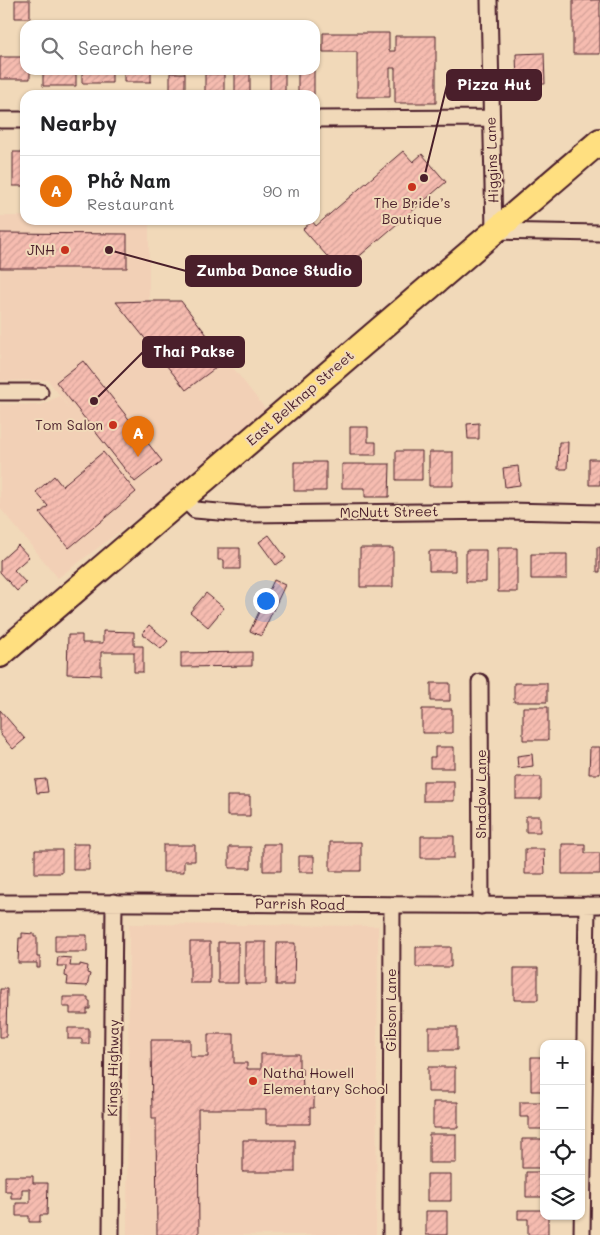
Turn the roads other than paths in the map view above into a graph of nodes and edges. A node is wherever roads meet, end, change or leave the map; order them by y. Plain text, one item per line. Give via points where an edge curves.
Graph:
1 (489, 0) edge
2 (320, 118) edge
3 (491, 118) junction
4 (0, 120) edge
5 (20, 120) edge
6 (600, 141) edge
7 (494, 231) junction
8 (600, 233) edge
9 (0, 392) edge
10 (40, 392) dead end
11 (183, 498) junction
12 (600, 513) edge
13 (0, 655) edge
14 (480, 682) dead end
15 (114, 902) junction
16 (0, 903) edge
17 (392, 905) junction
18 (594, 905) edge
19 (481, 906) junction
20 (111, 1235) edge
21 (391, 1235) edge
22 (582, 1235) edge

1 - 3 street, Higgins Lane
2 - 3 street
3 - 7 street, Higgins Lane
4 - 5 street
6 - 7 main road, East Belknap Street
7 - 8 street
7 - 11 main road, East Belknap Street
9 - 10 street
11 - 12 street, McNutt Street via 195,510 243,514
11 - 13 main road, East Belknap Street
14 - 19 street, Shadow Lane
15 - 16 street, Parrish Road
15 - 17 street, Parrish Road
15 - 20 street, Kings Highway
17 - 19 street, Parrish Road
17 - 21 street, Gibson Lane
18 - 19 street, Parrish Road
18 - 22 street

